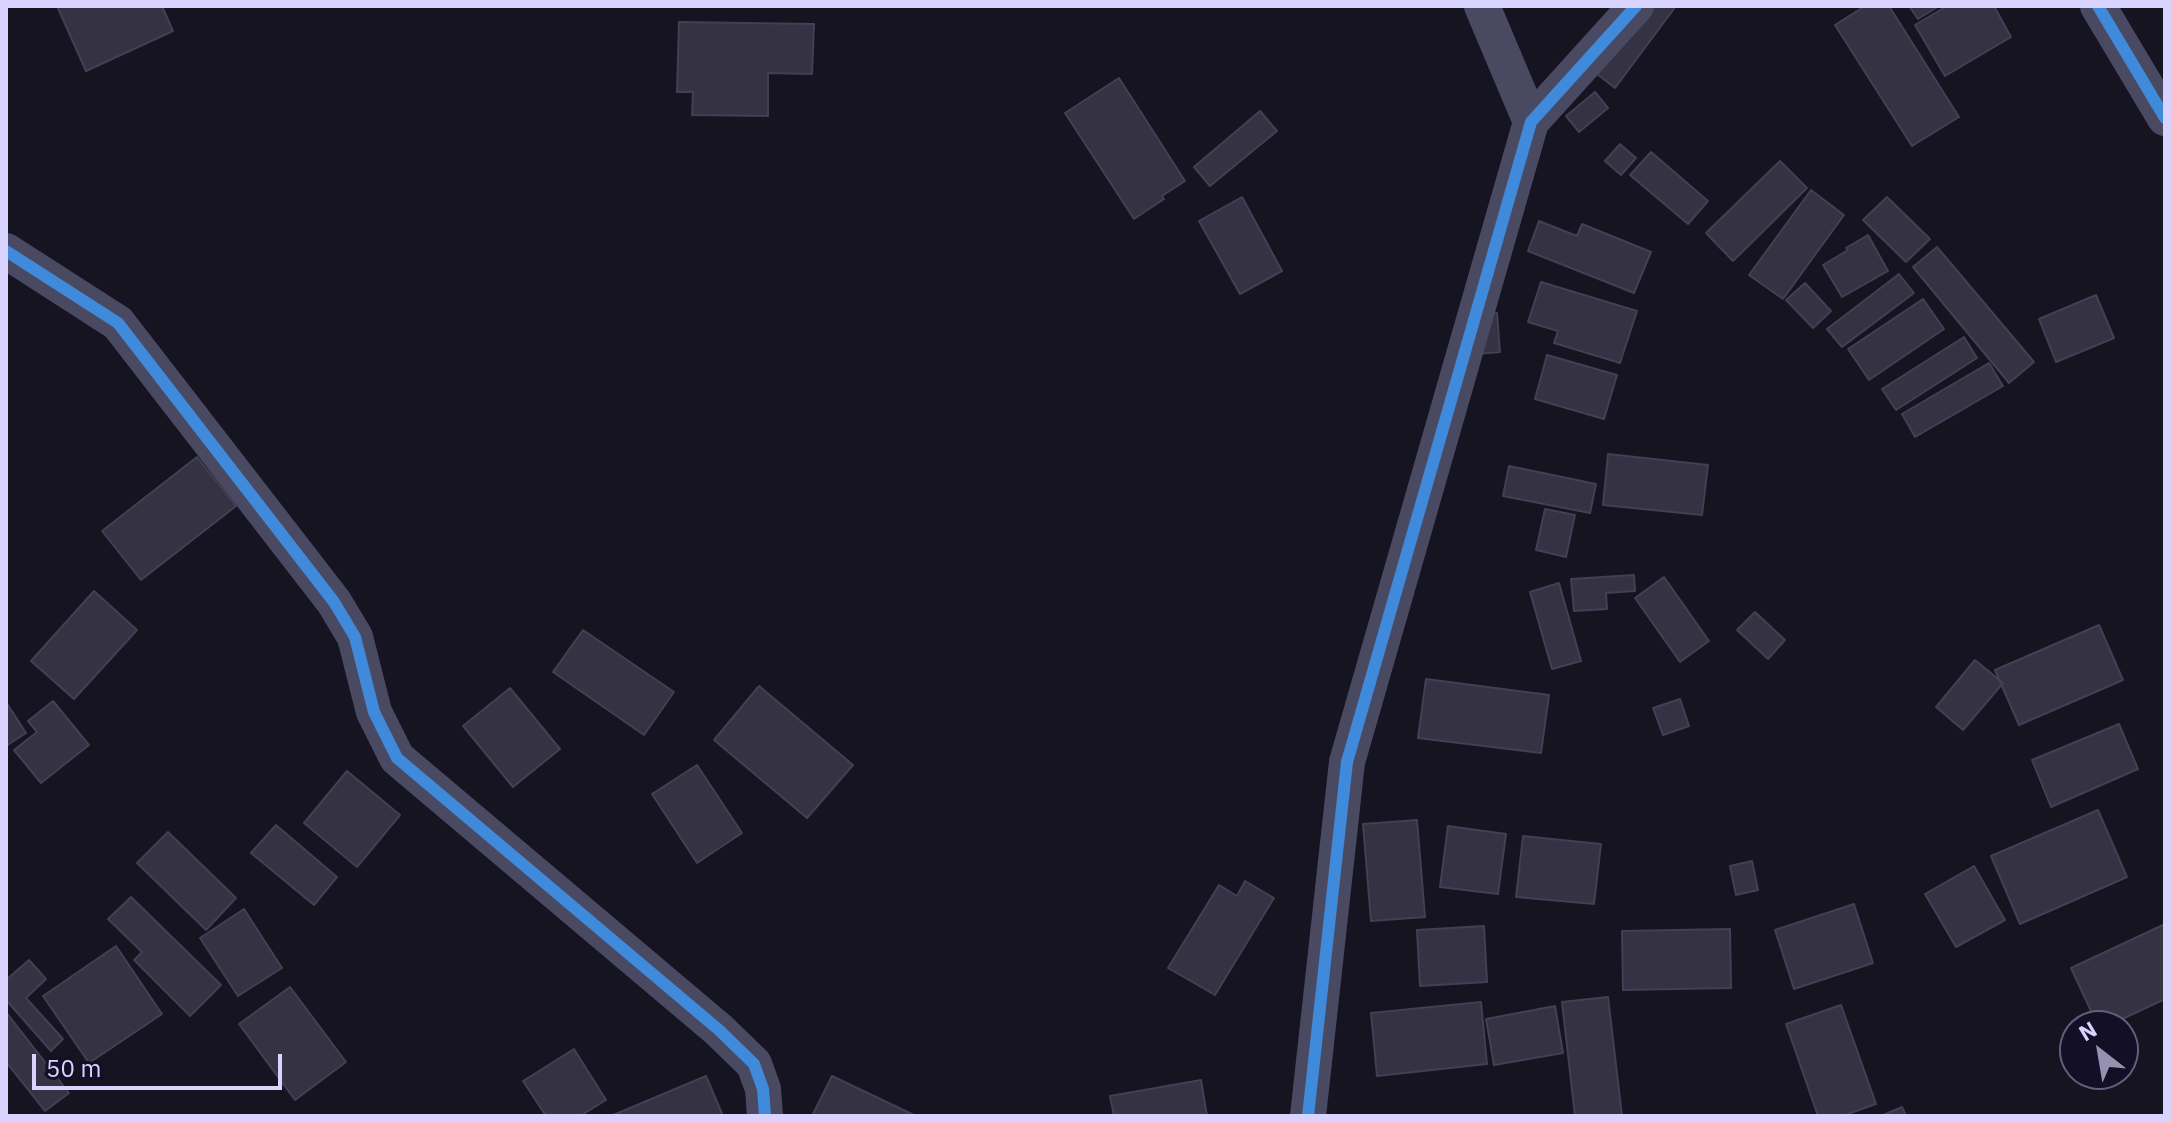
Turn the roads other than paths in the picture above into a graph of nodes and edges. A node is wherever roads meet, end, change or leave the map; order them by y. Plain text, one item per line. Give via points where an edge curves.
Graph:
1 (1482, 6) edge
2 (1636, 6) edge
3 (2098, 6) edge
4 (2165, 118) edge
5 (1531, 122) junction
6 (6, 251) edge
7 (765, 1116) edge
8 (1308, 1116) edge

1 - 5 street
2 - 5 street
3 - 4 street
5 - 8 street via 1347,762
6 - 7 street via 118,323 334,602 355,637 374,712 397,758 754,1064

